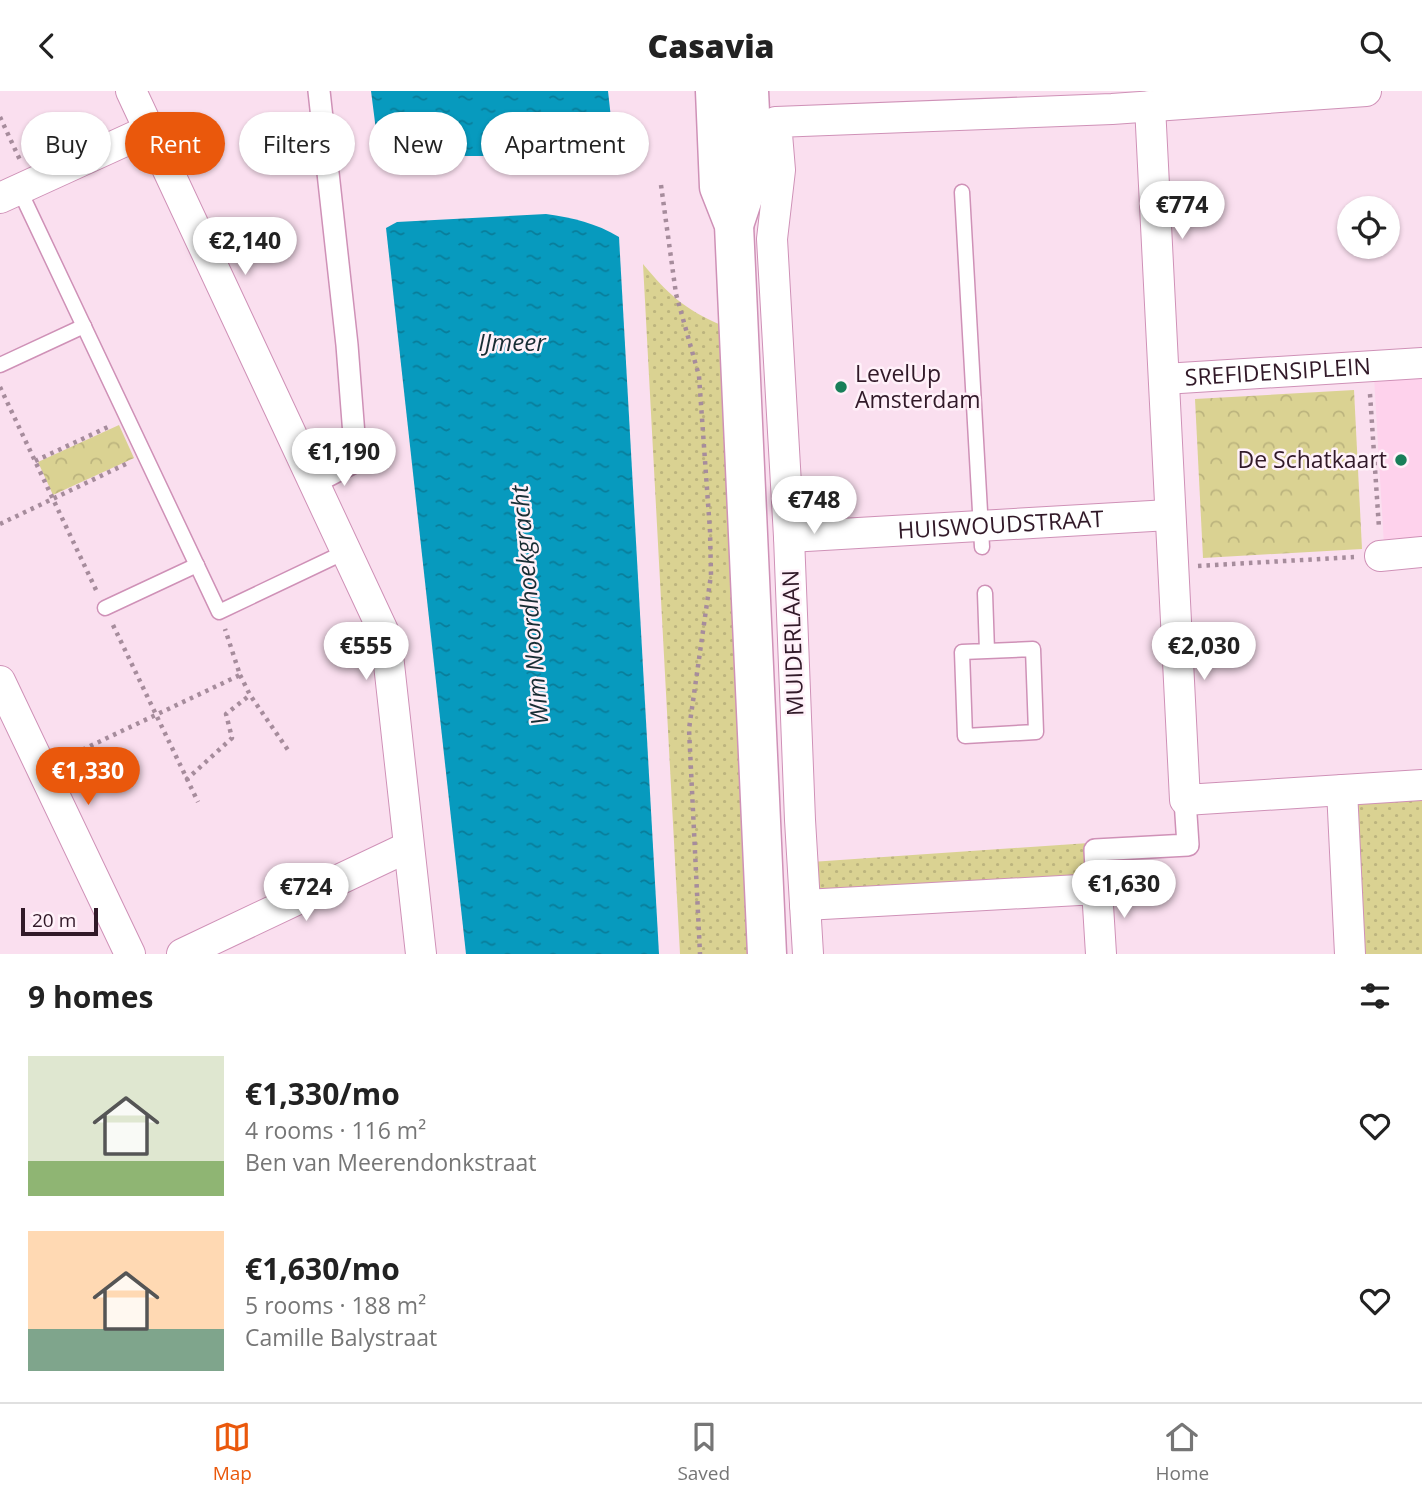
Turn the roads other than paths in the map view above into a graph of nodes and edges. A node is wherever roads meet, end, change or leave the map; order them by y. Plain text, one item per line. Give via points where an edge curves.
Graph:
1 (131, 91) edge
2 (319, 91) edge
3 (715, 91) edge
4 (749, 91) edge
5 (1366, 91) edge
6 (1150, 106) junction
7 (141, 112) edge
8 (125, 141) edge
9 (170, 175) edge
10 (17, 191) edge
11 (962, 192) dead end
12 (734, 225) junction
13 (84, 325) junction
14 (1422, 363) edge
15 (0, 365) edge
16 (1164, 379) junction
17 (314, 483) junction
18 (1169, 515) junction
19 (981, 536) junction
20 (789, 537) junction
21 (345, 552) junction
22 (1422, 552) edge
23 (1380, 556) road end
24 (197, 565) junction
25 (985, 593) dead end
26 (105, 608) road end
27 (987, 651) junction
28 (0, 681) edge
29 (1422, 785) edge
30 (1342, 790) junction
31 (1185, 800) junction
32 (408, 847) junction
33 (1097, 890) junction
34 (805, 905) junction
35 (130, 954) edge
36 (182, 954) edge
37 (421, 954) edge
38 (767, 954) edge
39 (808, 954) edge
40 (1101, 954) edge
41 (1350, 954) edge

1 - 7 street
2 - 17 street via 356,461
3 - 12 main road, MUIDERLAAN via 719,187
4 - 12 main road, MUIDERLAAN via 752,155
5 - 6 street
6 - 16 street, SREFIDENSIPLEIN
6 - 20 street, MUIDERLAAN via 958,125 775,122 780,170 772,239
8 - 10 street
9 - 17 street
10 - 13 lane
11 - 19 lane
12 - 38 main road, MUIDERLAAN
13 - 15 lane
13 - 24 lane
14 - 16 street, SREFIDENSIPLEIN
16 - 18 street, SREFIDENSIPLEIN
17 - 21 street
18 - 19 street, HUISWOUDSTRAAT
18 - 31 street, SREFIDENSIPLEIN
19 - 20 street, HUISWOUDSTRAAT
20 - 34 street, MUIDERLAAN
21 - 24 lane via 219,612
21 - 32 street via 386,637
22 - 23 street
24 - 26 lane
25 - 27 lane
27 - 27 lane via 1033,649 1036,732 965,736 962,652
28 - 35 street
29 - 30 street
30 - 31 street
30 - 41 street
31 - 33 street via 1188,845 1095,850
32 - 36 street
32 - 37 street
33 - 34 street
33 - 40 street
34 - 39 street, MUIDERLAAN

